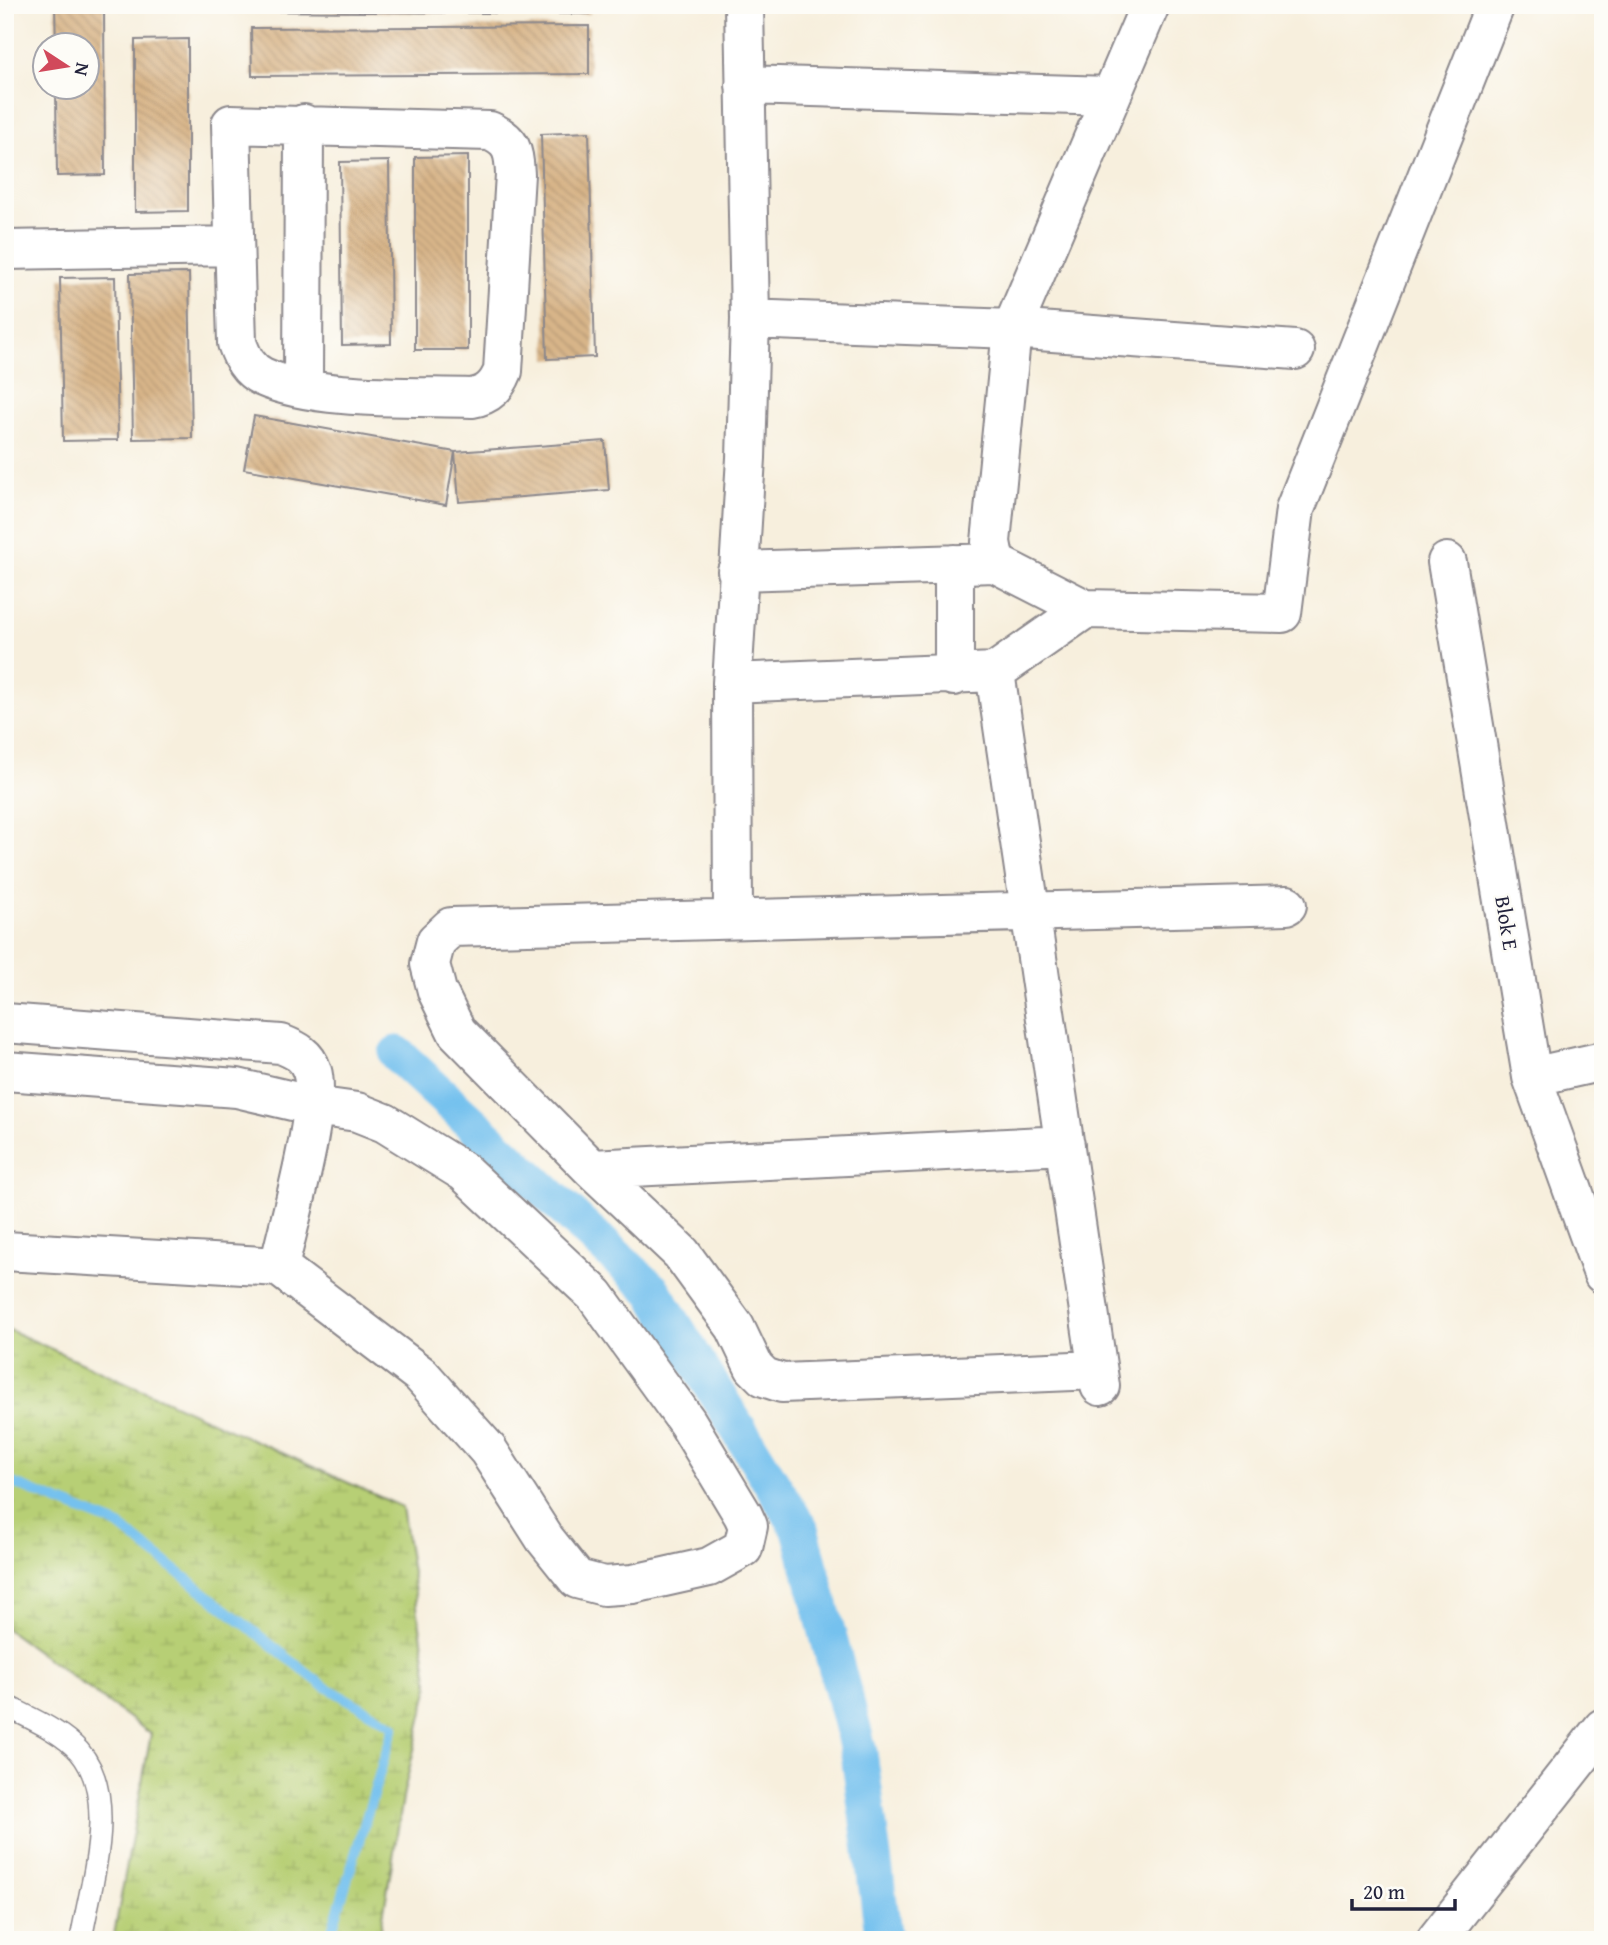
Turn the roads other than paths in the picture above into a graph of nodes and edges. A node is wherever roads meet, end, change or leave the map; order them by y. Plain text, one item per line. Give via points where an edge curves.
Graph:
1 (744, 5) edge
2 (1150, 5) edge
3 (1495, 5) edge
4 (745, 85) junction
5 (1110, 96) junction
6 (304, 124) junction
7 (232, 246) junction
8 (5, 250) edge
9 (750, 319) junction
10 (1012, 329) junction
11 (1295, 350) dead end
12 (303, 388) junction
13 (1447, 562) dead end
14 (995, 563) junction
15 (954, 564) junction
16 (737, 570) junction
17 (1085, 609) junction
18 (995, 672) junction
19 (954, 676) junction
20 (732, 683) junction
21 (1287, 905) dead end
22 (1030, 912) junction
23 (733, 919) junction
24 (5, 1023) edge
25 (1603, 1061) edge
26 (5, 1071) edge
27 (1532, 1077) junction
28 (314, 1107) junction
29 (1065, 1145) junction
30 (592, 1169) junction
31 (5, 1251) edge
32 (279, 1267) junction
33 (1603, 1274) edge
34 (5, 1705) edge
35 (1603, 1728) edge
36 (81, 1940) edge
37 (1436, 1940) edge

1 - 4 street
2 - 5 street
3 - 17 street via 1295,509 1282,613
4 - 5 street
4 - 9 street
5 - 10 street
6 - 7 street via 231,124
6 - 12 street
6 - 12 street via 490,131 505,138 513,150 515,174 503,371 493,388 472,398
7 - 8 street
7 - 12 street via 241,355 263,377
9 - 10 street
9 - 16 street
10 - 11 street
10 - 14 street via 991,542
13 - 27 street, Blok E
14 - 15 street
14 - 17 street
15 - 16 street
15 - 19 street
16 - 20 street
17 - 18 street
18 - 19 street
18 - 22 street
19 - 20 street
20 - 23 street
21 - 22 street
22 - 23 street
22 - 29 street
23 - 30 street via 451,927 436,941 430,964 457,1032
24 - 28 street via 282,1044 302,1053 312,1072
25 - 27 street
26 - 28 street via 237,1088
27 - 33 street, Blok E
28 - 32 street
28 - 32 street via 357,1112 385,1123 464,1172 595,1295 687,1422 743,1515 748,1526 743,1548 709,1567 633,1584 604,1586 577,1579 545,1539 488,1450 421,1375
29 - 30 street
29 - 30 street via 1099,1378 782,1383 764,1377 754,1367 736,1327 681,1253
31 - 32 street
34 - 36 lane via 65,1739 92,1772 101,1822
35 - 37 street

